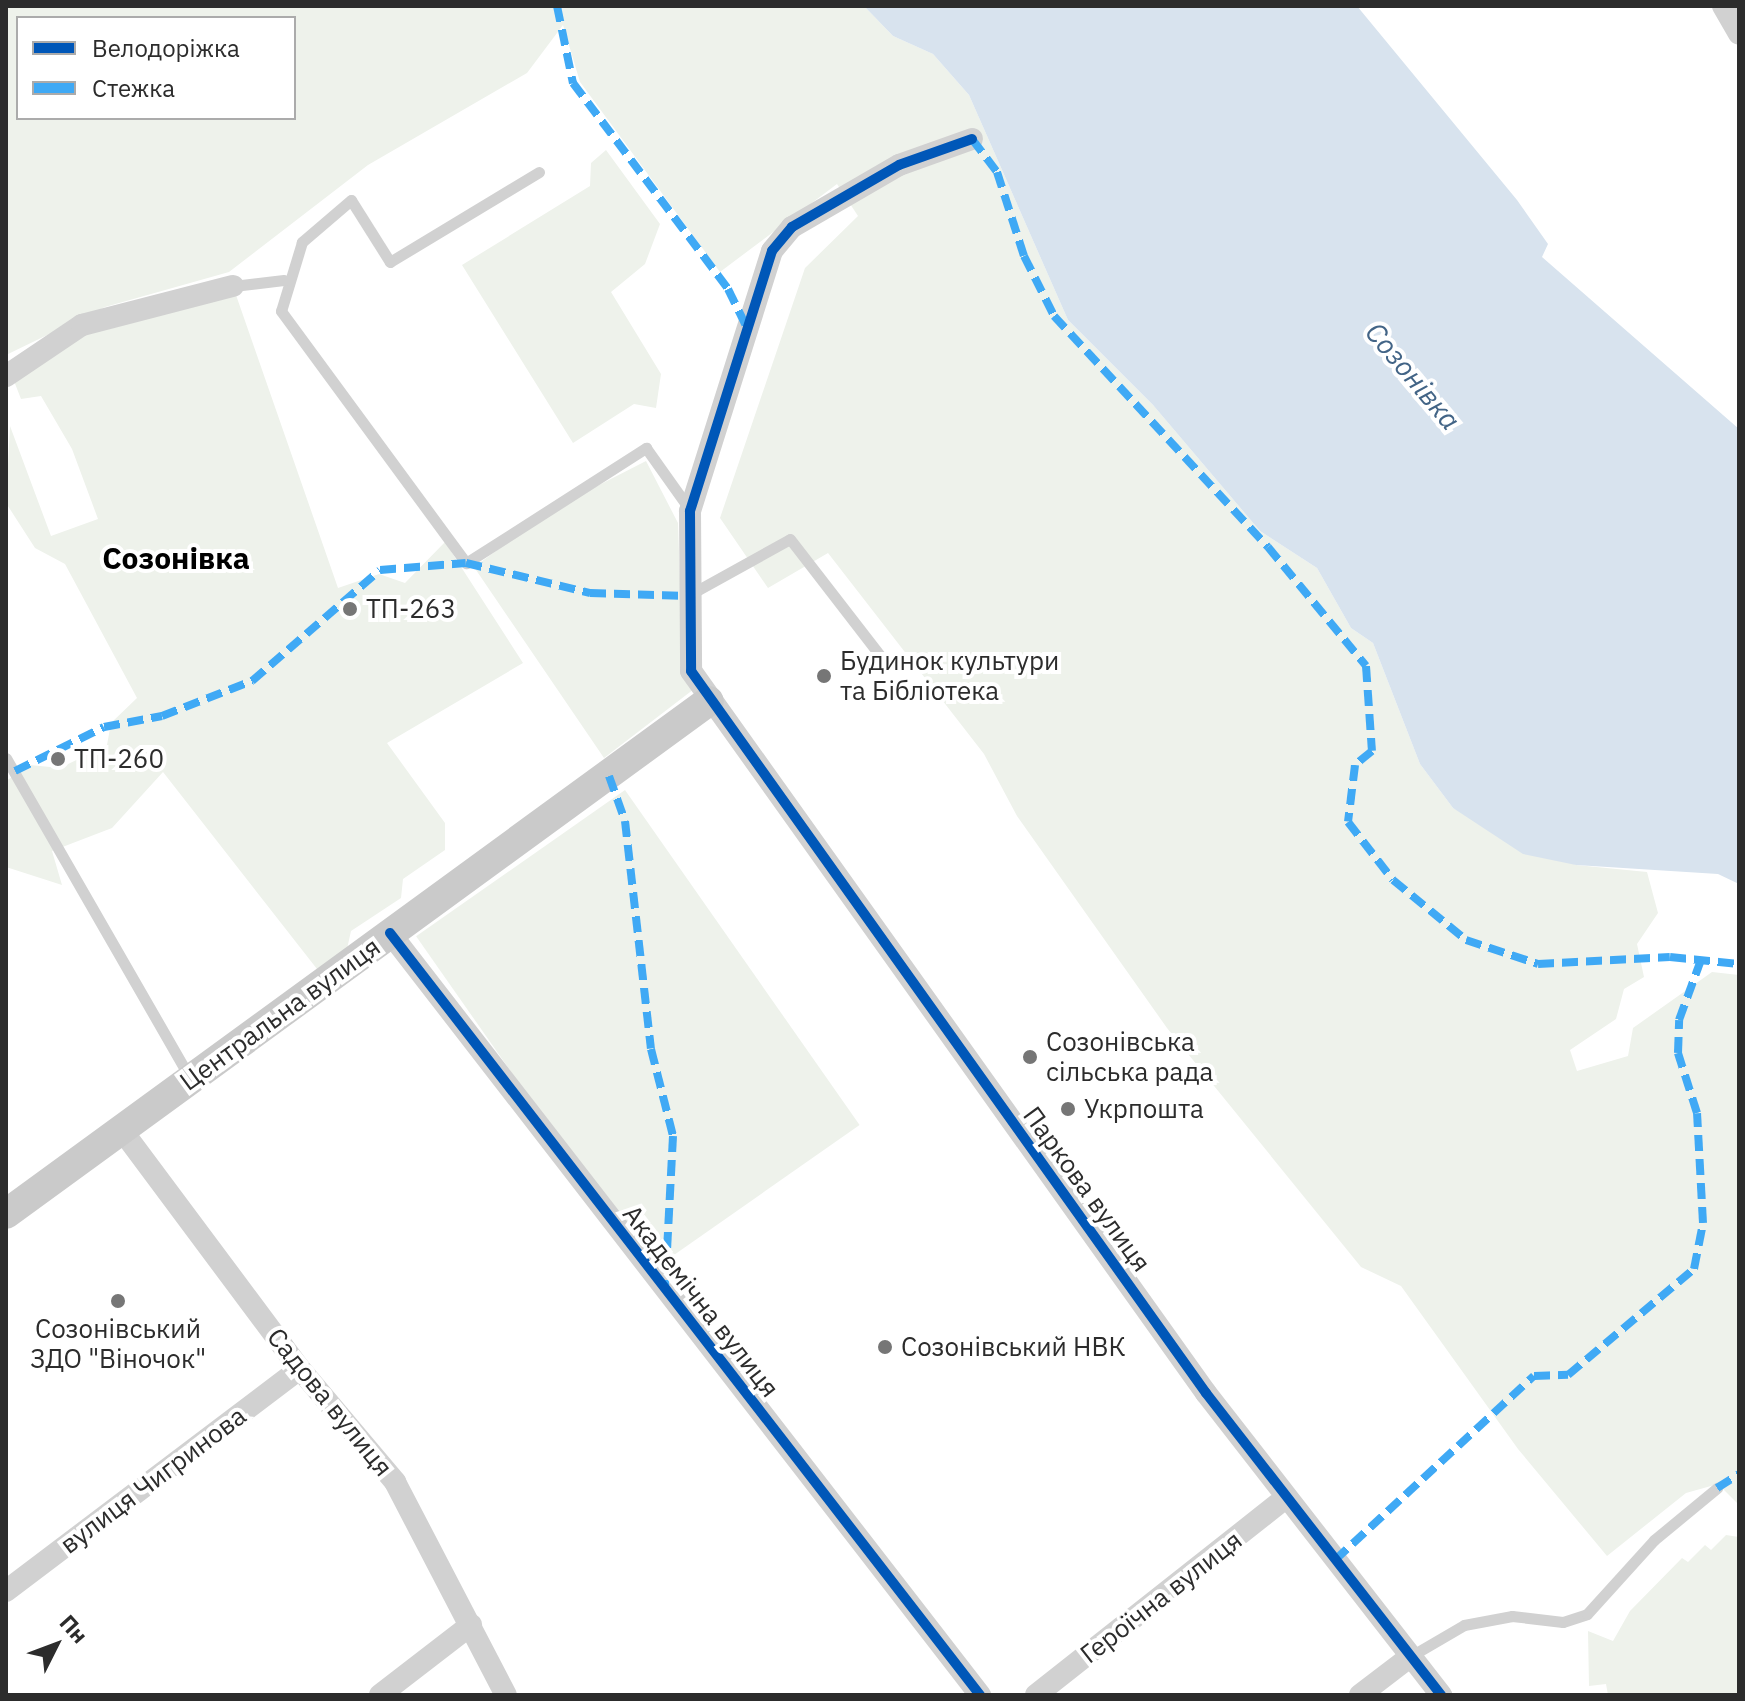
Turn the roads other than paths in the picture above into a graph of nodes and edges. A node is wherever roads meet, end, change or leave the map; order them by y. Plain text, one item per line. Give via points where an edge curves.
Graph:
1 (1723, 6) edge
2 (1739, 34) edge
3 (972, 139) dead end
4 (539, 172) dead end
5 (284, 280) junction
6 (233, 286) joint
7 (6, 376) edge
8 (690, 511) junction
9 (688, 596) junction
10 (885, 662) dead end
11 (709, 701) junction
12 (6, 758) edge
13 (390, 933) junction
14 (191, 1079) junction
15 (121, 1129) junction
16 (6, 1214) edge
17 (300, 1369) junction
18 (1717, 1488) dead end
19 (1285, 1498) junction
20 (6, 1591) edge
21 (471, 1625) junction
22 (1411, 1656) junction
23 (380, 1695) edge
24 (506, 1695) edge
25 (980, 1695) edge
26 (1036, 1695) edge
27 (1360, 1695) edge
28 (1441, 1695) edge

1 - 2 street
3 - 8 street, Паркова вулиця via 899,165 792,227 772,251
4 - 5 lane via 390,262 351,200 302,242
5 - 6 lane
5 - 8 lane via 281,311 466,563 646,448
6 - 7 street via 82,325
8 - 9 street, Паркова вулиця
9 - 10 lane via 790,539
9 - 11 street, Паркова вулиця via 691,671
11 - 13 street, Центральна вулиця
11 - 19 street, Паркова вулиця
12 - 14 lane
13 - 14 street, Центральна вулиця
13 - 25 street, Академічна вулиця
14 - 15 street, Центральна вулиця
15 - 16 street, Центральна вулиця
15 - 17 street, Садова вулиця
17 - 20 street, вулиця Чигринова
17 - 21 street, Садова вулиця via 395,1482
18 - 22 lane via 1654,1540 1587,1614 1563,1622 1512,1616 1464,1625
19 - 22 street, Паркова вулиця
19 - 26 street, Героїчна вулиця
21 - 23 street
21 - 24 street, Садова вулиця
22 - 27 street
22 - 28 street, Паркова вулиця

